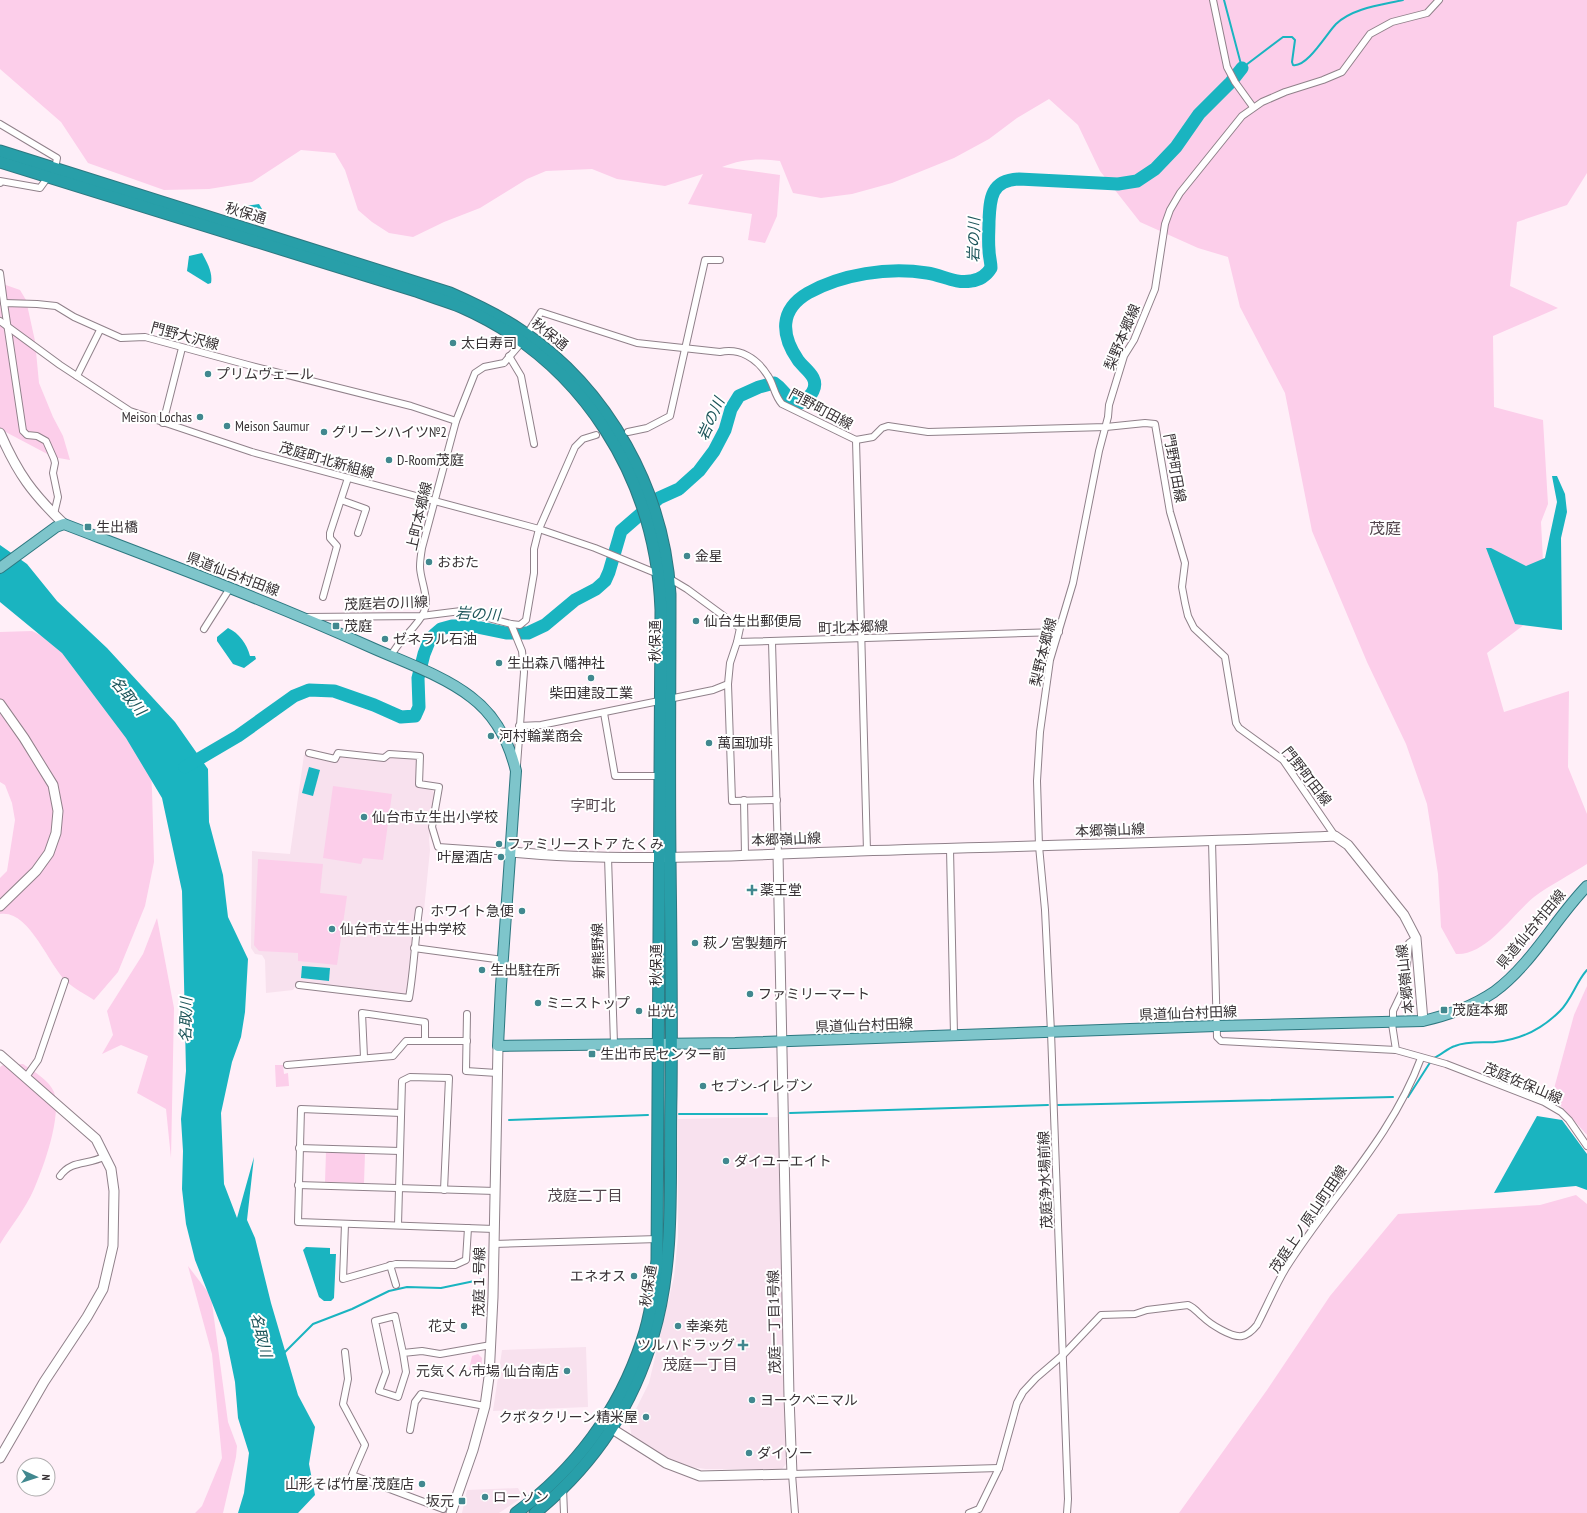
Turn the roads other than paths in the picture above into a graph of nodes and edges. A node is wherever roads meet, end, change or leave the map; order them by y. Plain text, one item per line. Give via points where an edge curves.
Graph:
1 (1213, 0) edge
2 (1439, 0) edge
3 (1253, 107) junction
4 (0, 124) edge
5 (0, 151) edge
6 (0, 162) edge
7 (51, 173) junction
8 (0, 183) edge
9 (720, 260) dead end
10 (0, 273) edge
11 (4, 303) junction
12 (0, 321) edge
13 (7, 325) junction
14 (100, 330) junction
15 (524, 338) junction
16 (685, 347) junction
17 (182, 348) junction
18 (509, 356) junction
19 (77, 376) junction
20 (456, 421) junction
21 (163, 423) junction
22 (1106, 428) junction
23 (628, 432) dead end
24 (0, 433) edge
25 (596, 435) dead end
26 (856, 440) junction
27 (534, 444) dead end
28 (348, 478) junction
29 (340, 500) junction
30 (434, 500) junction
31 (54, 514) junction
32 (652, 520) junction
33 (60, 526) junction
34 (539, 529) junction
35 (358, 533) dead end
36 (0, 568) edge
37 (658, 574) junction
38 (669, 579) junction
39 (230, 588) junction
40 (324, 598) dead end
41 (303, 616) junction
42 (421, 616) junction
43 (512, 626) junction
44 (204, 629) dead end
45 (1059, 632) junction
46 (862, 638) junction
47 (737, 642) junction
48 (772, 642) junction
49 (394, 658) junction
50 (728, 684) junction
51 (665, 699) junction
52 (0, 704) edge
53 (604, 713) junction
54 (520, 726) junction
55 (309, 753) dead end
56 (516, 771) junction
57 (660, 776) junction
58 (744, 800) junction
59 (777, 800) junction
60 (1335, 836) junction
61 (1212, 841) junction
62 (1039, 846) junction
63 (950, 849) junction
64 (867, 851) junction
65 (512, 852) junction
66 (778, 854) junction
67 (745, 855) junction
68 (665, 856) junction
69 (608, 857) junction
70 (1587, 886) edge
71 (0, 906) edge
72 (419, 910) dead end
73 (1416, 938) junction
74 (414, 948) junction
75 (503, 960) junction
76 (66, 981) dead end
77 (299, 985) dead end
78 (467, 1014) dead end
79 (1393, 1016) dead end
80 (1423, 1021) junction
81 (1392, 1024) dead end
82 (1216, 1026) junction
83 (1051, 1032) junction
84 (954, 1035) junction
85 (425, 1041) junction
86 (467, 1041) junction
87 (783, 1042) junction
88 (614, 1044) junction
89 (659, 1044) junction
90 (672, 1045) junction
91 (498, 1046) junction
92 (1396, 1050) junction
93 (0, 1055) edge
94 (364, 1057) junction
95 (1421, 1058) junction
96 (287, 1065) dead end
97 (497, 1073) junction
98 (26, 1077) junction
99 (401, 1113) junction
100 (1587, 1146) edge
101 (299, 1148) junction
102 (400, 1151) junction
103 (105, 1156) junction
104 (60, 1176) dead end
105 (298, 1185) junction
106 (399, 1188) junction
107 (444, 1190) junction
108 (495, 1191) junction
109 (345, 1224) junction
110 (398, 1225) junction
111 (468, 1228) junction
112 (494, 1229) junction
113 (658, 1239) junction
114 (494, 1244) junction
115 (390, 1265) junction
116 (396, 1285) dead end
117 (491, 1345) junction
118 (346, 1352) dead end
119 (403, 1353) junction
120 (1064, 1354) junction
121 (485, 1406) junction
122 (602, 1422) junction
123 (612, 1429) junction
124 (410, 1430) dead end
125 (0, 1458) edge
126 (999, 1468) junction
127 (792, 1474) junction
128 (563, 1488) junction
129 (446, 1511) edge
130 (516, 1513) edge
131 (535, 1513) edge
132 (564, 1513) edge
133 (795, 1513) edge
134 (969, 1513) edge
135 (1067, 1513) edge

1 - 3 street via 1230,74
2 - 3 street, 梨野本郷線 via 1427,13 1392,22 1370,34 1342,72 1285,92
3 - 22 street, 梨野本郷線 via 1242,116 1180,193 1170,210 1165,224 1155,289 1134,340 1124,356 1109,405
4 - 7 street via 57,158
5 - 7 highway, 秋保通
6 - 7 highway, 秋保通
7 - 8 street via 40,188
7 - 15 highway, 秋保通 via 461,307
9 - 16 street via 705,260
10 - 11 street
11 - 13 street
11 - 14 street, 門野大沢線 via 56,306
12 - 13 street, 茂庭町北新組線
13 - 19 street, 茂庭町北新組線
13 - 31 street via 23,431 46,441 55,463 53,473 58,497
14 - 17 street, 門野大沢線 via 121,338 145,337
14 - 19 street
15 - 16 street via 541,312 637,343
15 - 18 street
15 - 32 highway, 秋保通 via 567,368 611,421 636,463
16 - 23 street via 670,416 647,428
16 - 26 street, 門野町田線 via 745,353 768,376 778,399 789,408
17 - 20 street, 門野大沢線 via 411,406
17 - 21 street
18 - 20 street via 504,363 484,367 475,373
18 - 27 street via 521,376
19 - 21 street, 茂庭町北新組線 via 130,411
20 - 30 street, 上町本郷線
21 - 28 street, 茂庭町北新組線 via 252,452
22 - 26 street, 門野町田線 via 928,432 888,426 873,437
22 - 45 street, 梨野本郷線 via 1074,576
22 - 60 street, 門野町田線 via 1155,424 1170,512 1185,563 1182,587 1188,616 1198,632 1225,657 1239,728 1283,760
24 - 31 street via 14,465 32,491
25 - 34 street via 583,439 575,447
26 - 46 street
28 - 29 street
28 - 30 street, 茂庭町北新組線
29 - 35 street via 366,509
29 - 40 street via 330,533 330,538 337,546
30 - 34 street, 茂庭町北新組線
30 - 42 street, 上町本郷線 via 422,548 420,567 425,587 425,611
31 - 33 street
32 - 37 highway, 秋保通
32 - 38 highway, 秋保通
33 - 36 main road
33 - 39 main road, 県道仙台村田線
34 - 37 street, 茂庭町北新組線 via 595,548
34 - 43 street via 534,549 534,573 526,620 520,625
37 - 38 street, 茂庭町北新組線
37 - 51 highway, 秋保通
38 - 47 street, 茂庭町北新組線 via 740,628
38 - 51 highway, 秋保通
39 - 41 main road, 県道仙台村田線
39 - 44 street
41 - 42 street, 茂庭岩の川線
41 - 49 main road, 県道仙台村田線
42 - 43 street, 茂庭岩の川線 via 461,611
42 - 49 street via 397,644
43 - 54 street via 522,651 524,672
45 - 46 street, 町北本郷線
45 - 62 street, 梨野本郷線 via 1050,660 1040,732 1037,781
46 - 48 street, 町北本郷線
46 - 64 street
47 - 48 street, 町北本郷線
47 - 50 street via 730,663
48 - 59 street
49 - 56 main road, 県道仙台村田線 via 472,697 493,719 506,740
50 - 51 street via 713,690
50 - 58 street via 732,801
51 - 53 street
51 - 57 highway, 秋保通
51 - 68 highway, 秋保通
52 - 71 street via 53,785 58,812 56,833 49,853 36,871
53 - 54 street via 541,725
53 - 57 street via 615,776
54 - 56 street
55 - 65 street via 335,759 338,753 384,758 388,754 420,756 419,784 439,787 432,827 438,847
56 - 65 main road
57 - 68 highway, 秋保通
58 - 59 street
58 - 67 street
59 - 66 street
60 - 61 street, 本郷嶺山線
60 - 73 street, 本郷嶺山線 via 1348,845 1404,915
61 - 62 street, 本郷嶺山線
61 - 82 street
62 - 63 street, 本郷嶺山線
62 - 83 street, 茂庭浄水場前線 via 1046,910
63 - 64 street, 本郷嶺山線
63 - 84 street
64 - 66 street, 本郷嶺山線
65 - 69 street, 本郷嶺山線
65 - 75 main road
66 - 67 street, 本郷嶺山線
66 - 87 street, 茂庭一丁目1号線
67 - 68 street, 本郷嶺山線
68 - 69 street, 本郷嶺山線
68 - 89 highway, 秋保通
68 - 90 highway, 秋保通
69 - 88 street, 新熊野線
70 - 80 main road, 県道仙台村田線 via 1512,977 1470,1006 1446,1016
72 - 74 street
73 - 79 street via 1409,943 1405,986
73 - 80 street, 本郷嶺山線
74 - 75 street
74 - 77 street via 414,971 409,998
75 - 91 main road
76 - 98 street via 38,1060
78 - 86 street
80 - 82 main road, 県道仙台村田線
81 - 92 street
82 - 83 main road, 県道仙台村田線
82 - 92 street, 茂庭佐保山線 via 1217,1037 1221,1041
83 - 84 main road, 県道仙台村田線
83 - 120 street, 茂庭浄水場前線
84 - 87 main road, 県道仙台村田線
85 - 86 street
85 - 94 street via 406,1041 393,1056
85 - 94 street via 424,1022 362,1013
86 - 97 street via 466,1071
87 - 90 main road, 県道仙台村田線
87 - 127 street, 茂庭一丁目1号線
88 - 89 main road, 県道仙台村田線
88 - 91 main road, 県道仙台村田線
89 - 90 main road, 県道仙台村田線
89 - 113 highway, 秋保通
90 - 123 highway, 秋保通 via 669,1229 665,1286 646,1360 626,1407
91 - 97 street, 茂庭１号線
92 - 95 street, 茂庭佐保山線
93 - 98 street
94 - 96 street
95 - 100 street, 茂庭佐保山線 via 1519,1092 1555,1109 1569,1120
95 - 120 street, 茂庭上ノ原山町田線 via 1401,1101 1368,1153 1286,1269 1252,1331 1241,1337 1233,1335 1213,1326 1195,1308 1188,1305 1135,1314 1106,1314 1092,1323
97 - 108 street, 茂庭１号線
98 - 103 street via 96,1139
99 - 101 street via 301,1109
99 - 102 street
99 - 107 street via 402,1080 410,1077 448,1078
101 - 102 street
101 - 105 street
102 - 106 street
103 - 104 street via 95,1162 66,1168
103 - 125 street via 111,1169 114,1190 113,1246 103,1288
105 - 106 street
105 - 109 street via 298,1222
106 - 107 street
106 - 110 street
107 - 108 street
108 - 112 street, 茂庭１号線
109 - 110 street
109 - 115 street via 343,1279
110 - 111 street
111 - 112 street
111 - 115 street via 466,1260 455,1265
112 - 114 street, 茂庭１号線
113 - 114 street
113 - 122 highway, 秋保通 via 653,1295 642,1340 624,1384
114 - 117 street, 茂庭１号線
115 - 116 street
117 - 119 street via 440,1354 422,1351
117 - 121 street, 茂庭１号線
118 - 129 street via 348,1379 342,1404 365,1446 352,1475
119 - 119 street via 406,1372 398,1397 379,1391 386,1372 375,1321 395,1316
120 - 126 street, 茂庭上ノ原山町田線 via 1023,1392 1017,1403
120 - 135 street, 茂庭浄水場前線
121 - 124 street via 421,1394 415,1402
121 - 129 street, 茂庭１号線 via 473,1450
122 - 123 street
122 - 130 highway, 秋保通 via 575,1460 557,1479
123 - 127 street via 666,1463 700,1476
123 - 128 highway, 秋保通 via 577,1475
126 - 127 street
126 - 134 street, 茂庭上ノ原山町田線 via 979,1509
127 - 133 street
128 - 131 highway, 秋保通
128 - 132 street

